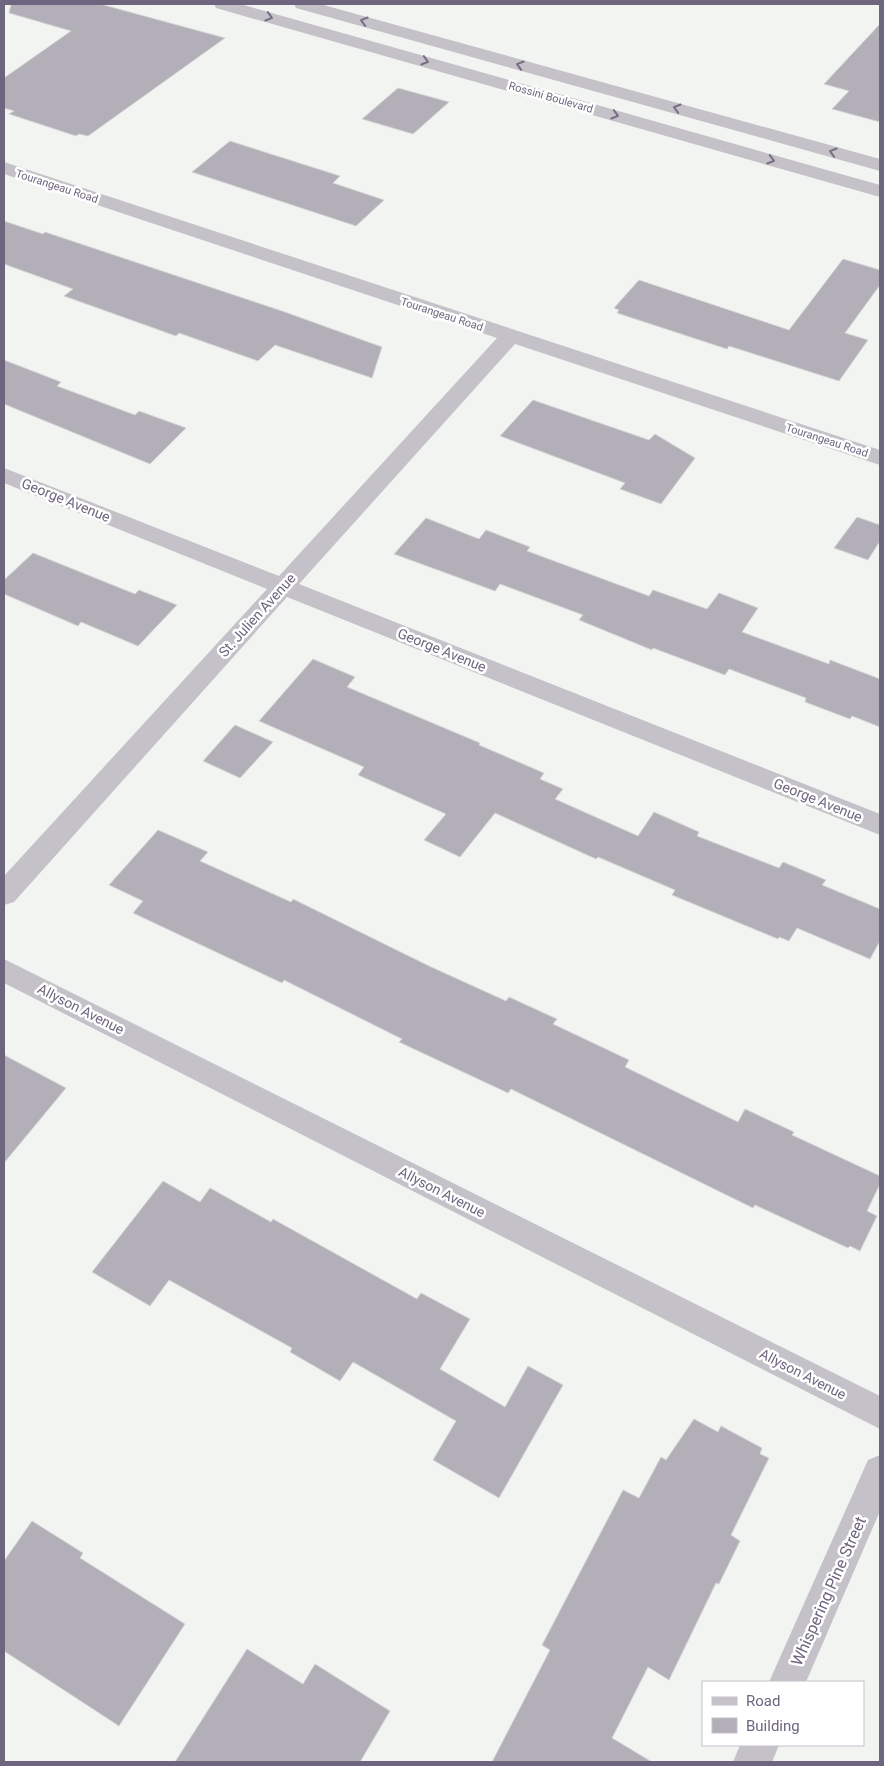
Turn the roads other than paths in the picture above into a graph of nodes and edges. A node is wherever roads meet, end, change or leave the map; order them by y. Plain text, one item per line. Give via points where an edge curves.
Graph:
1 (222, 4) edge
2 (302, 4) edge
3 (880, 165) edge
4 (4, 168) edge
5 (880, 191) edge
6 (510, 337) junction
7 (880, 458) edge
8 (4, 476) edge
9 (283, 587) junction
10 (880, 825) edge
11 (4, 894) edge
12 (4, 970) edge
13 (880, 1413) edge
14 (880, 1472) edge
15 (787, 1681) edge
16 (760, 1746) edge
17 (752, 1762) edge

1 -> 5 street, Rossini Boulevard
3 -> 2 street, Rossini Boulevard
4 - 6 street, Tourangeau Road
6 - 7 street, Tourangeau Road
6 - 9 street, St. Julien Avenue
8 - 9 street, George Avenue
9 - 10 street, George Avenue
9 - 11 street, St. Julien Avenue
12 - 13 street, Allyson Avenue
14 - 15 street, Whispering Pine Street
16 - 17 street

